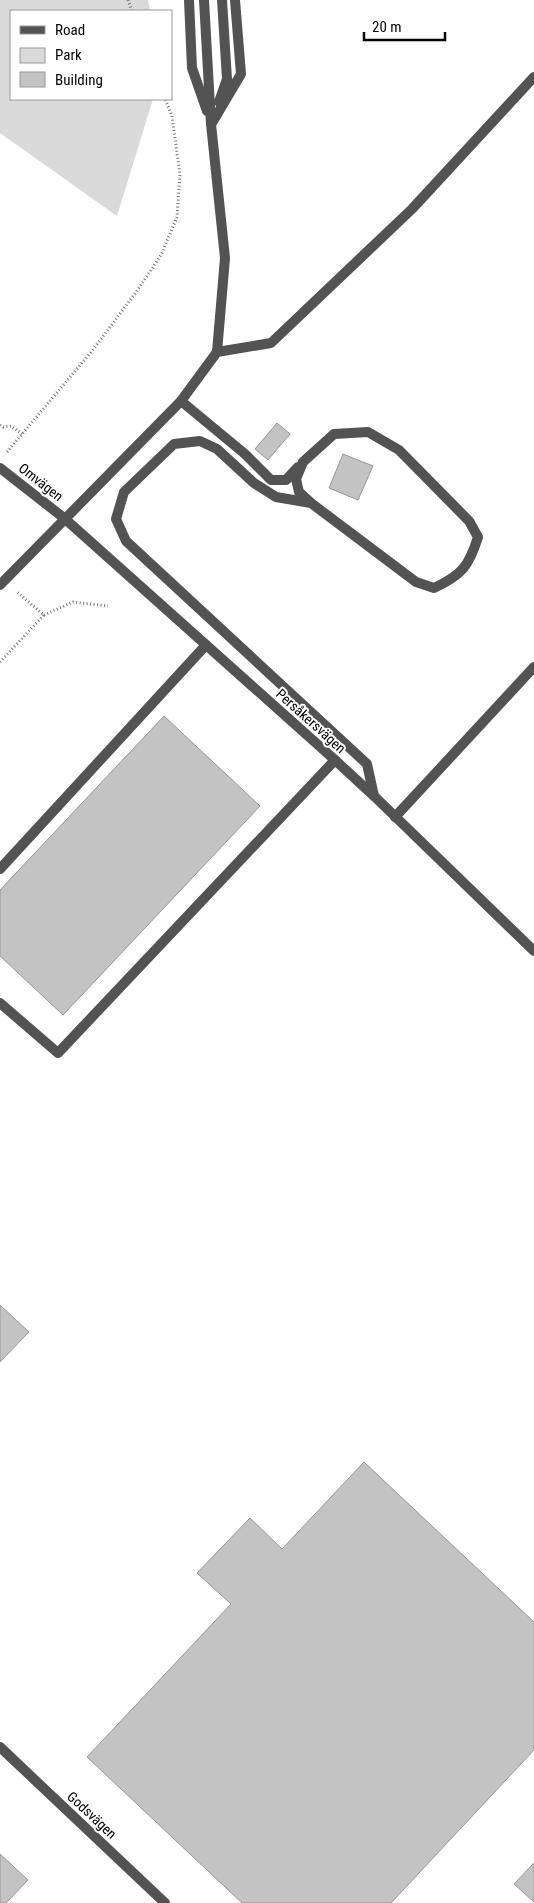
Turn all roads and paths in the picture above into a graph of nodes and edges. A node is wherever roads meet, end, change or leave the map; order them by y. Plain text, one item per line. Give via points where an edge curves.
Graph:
1 (189, 0) edge
2 (204, 0) edge
3 (222, 0) edge
4 (235, 0) edge
5 (534, 77) edge
6 (165, 100) edge
7 (211, 124) junction
8 (217, 352) junction
9 (181, 401) junction
10 (0, 425) edge
11 (22, 434) junction
12 (6, 454) dead end
13 (303, 462) junction
14 (0, 468) edge
15 (311, 503) junction
16 (64, 518) junction
17 (2, 583) edge
18 (108, 606) dead end
19 (44, 615) junction
20 (206, 645) junction
21 (0, 662) edge
22 (534, 667) edge
23 (335, 760) junction
24 (374, 796) junction
25 (395, 817) junction
26 (0, 869) edge
27 (534, 951) edge
28 (0, 1003) edge
29 (0, 1747) edge
30 (165, 1903) edge

1 - 7 street via 192,68
2 - 7 street
3 - 7 street via 227,79
4 - 7 street via 241,74
5 - 8 street via 412,209 271,343
6 - 11 path via 172,116 180,175 177,217 161,255 92,351
7 - 8 street via 225,258
8 - 9 street
9 - 13 street via 271,480 286,480
9 - 16 street
10 - 11 path via 11,426
11 - 12 path
13 - 15 street via 296,478 299,492
13 - 15 street via 334,434 368,432 399,450 469,521 478,537 471,559 452,580 434,588 416,582
14 - 16 street, Omvägen
15 - 24 street via 276,497 254,483 217,449 200,441 174,444 124,492 116,519 126,541 367,764
16 - 17 street
16 - 20 street, Persåkersvägen
17 - 19 path
18 - 19 path via 73,602
19 - 21 path
20 - 23 street, Persåkersvägen
20 - 26 street
22 - 25 street
23 - 24 street, Persåkersvägen
23 - 28 street via 58,1053
24 - 25 street, Persåkersvägen
25 - 27 street, Persåkersvägen
29 - 30 street, Godsvägen

